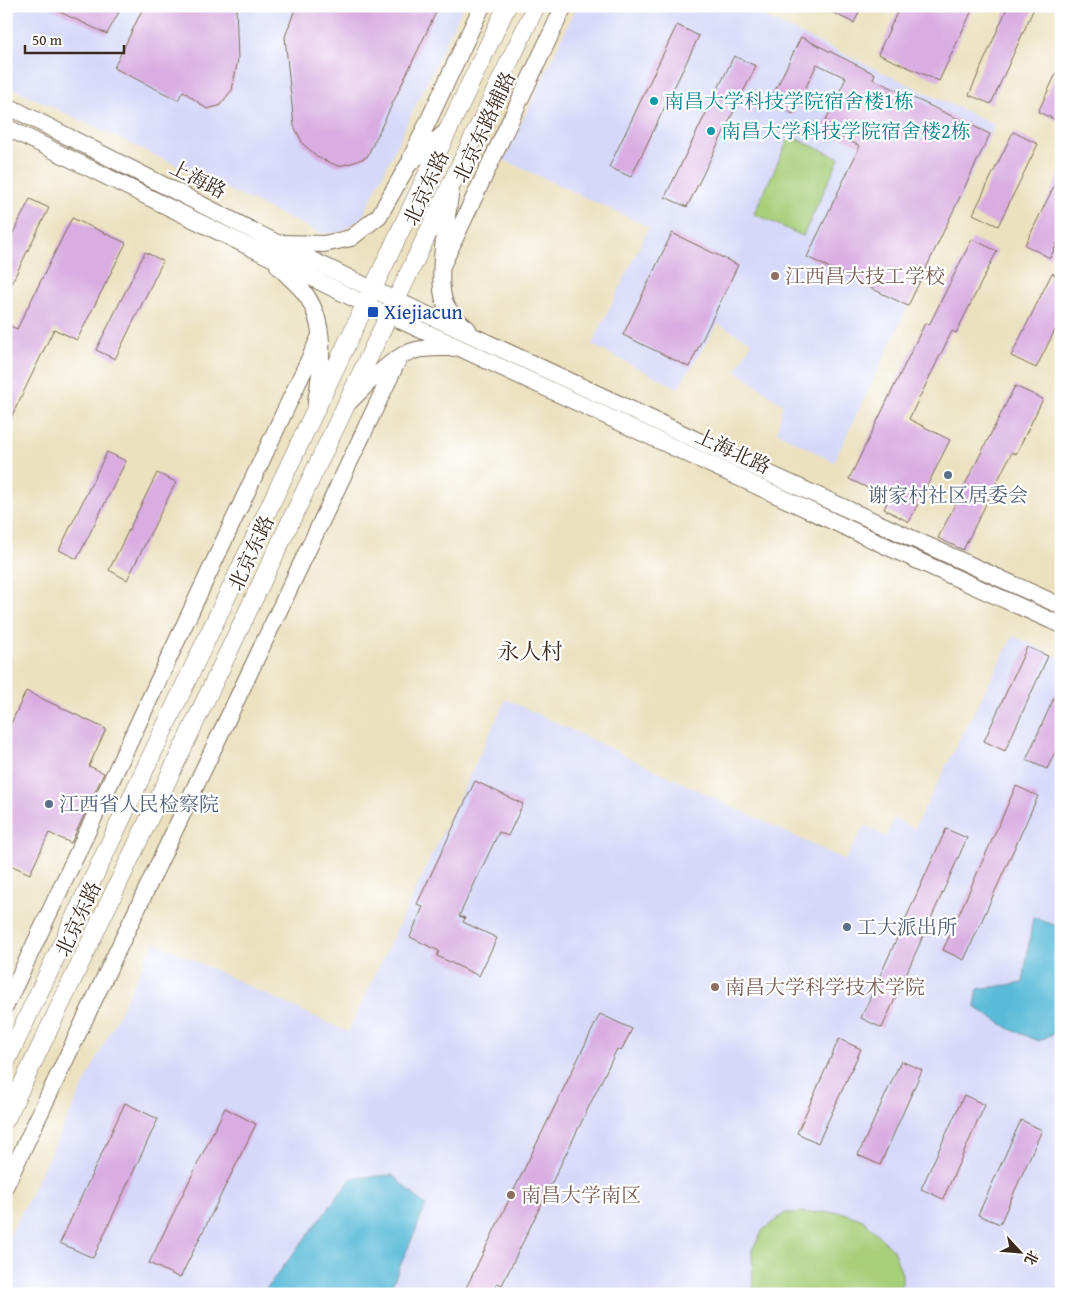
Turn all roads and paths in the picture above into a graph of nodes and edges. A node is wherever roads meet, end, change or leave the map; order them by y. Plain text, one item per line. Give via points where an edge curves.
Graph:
1 (482, 6) edge
2 (507, 6) edge
3 (536, 6) edge
4 (564, 6) edge
5 (6, 105) edge
6 (6, 127) edge
7 (450, 127) junction
8 (408, 165) junction
9 (452, 182) junction
10 (273, 250) junction
11 (442, 266) junction
12 (368, 296) junction
13 (392, 307) junction
14 (320, 336) junction
15 (484, 341) junction
16 (460, 348) junction
17 (399, 358) junction
18 (344, 408) junction
19 (315, 409) junction
20 (1061, 606) edge
21 (1061, 625) edge
22 (6, 1005) edge
23 (6, 1062) edge
24 (6, 1119) edge
25 (6, 1185) edge

1 - 8 main road
2 - 7 main road, 北京东路
3 - 9 main road, 北京东路
4 - 11 main road, 北京东路辅路
5 - 10 main road, 上海路
6 - 10 main road, 上海路
7 - 8 main road
7 - 12 main road, 北京东路
8 - 10 main road via 379,216 351,238
9 - 11 main road
9 - 13 main road, 北京东路
10 - 12 main road, 上海路
10 - 14 main road via 304,292 318,321
11 - 15 main road via 445,303 456,319
12 - 13 main road, 上海路
12 - 19 main road, 北京东路
13 - 15 main road, 上海北路
13 - 16 main road, 上海北路
13 - 18 main road, 北京东路
14 - 19 main road via 322,367
14 - 22 main road, 北京东路
15 - 20 main road, 上海北路
16 - 17 main road via 431,348
16 - 21 main road, 上海北路
17 - 18 main road
17 - 25 main road
18 - 24 main road, 北京东路
19 - 23 main road, 北京东路

